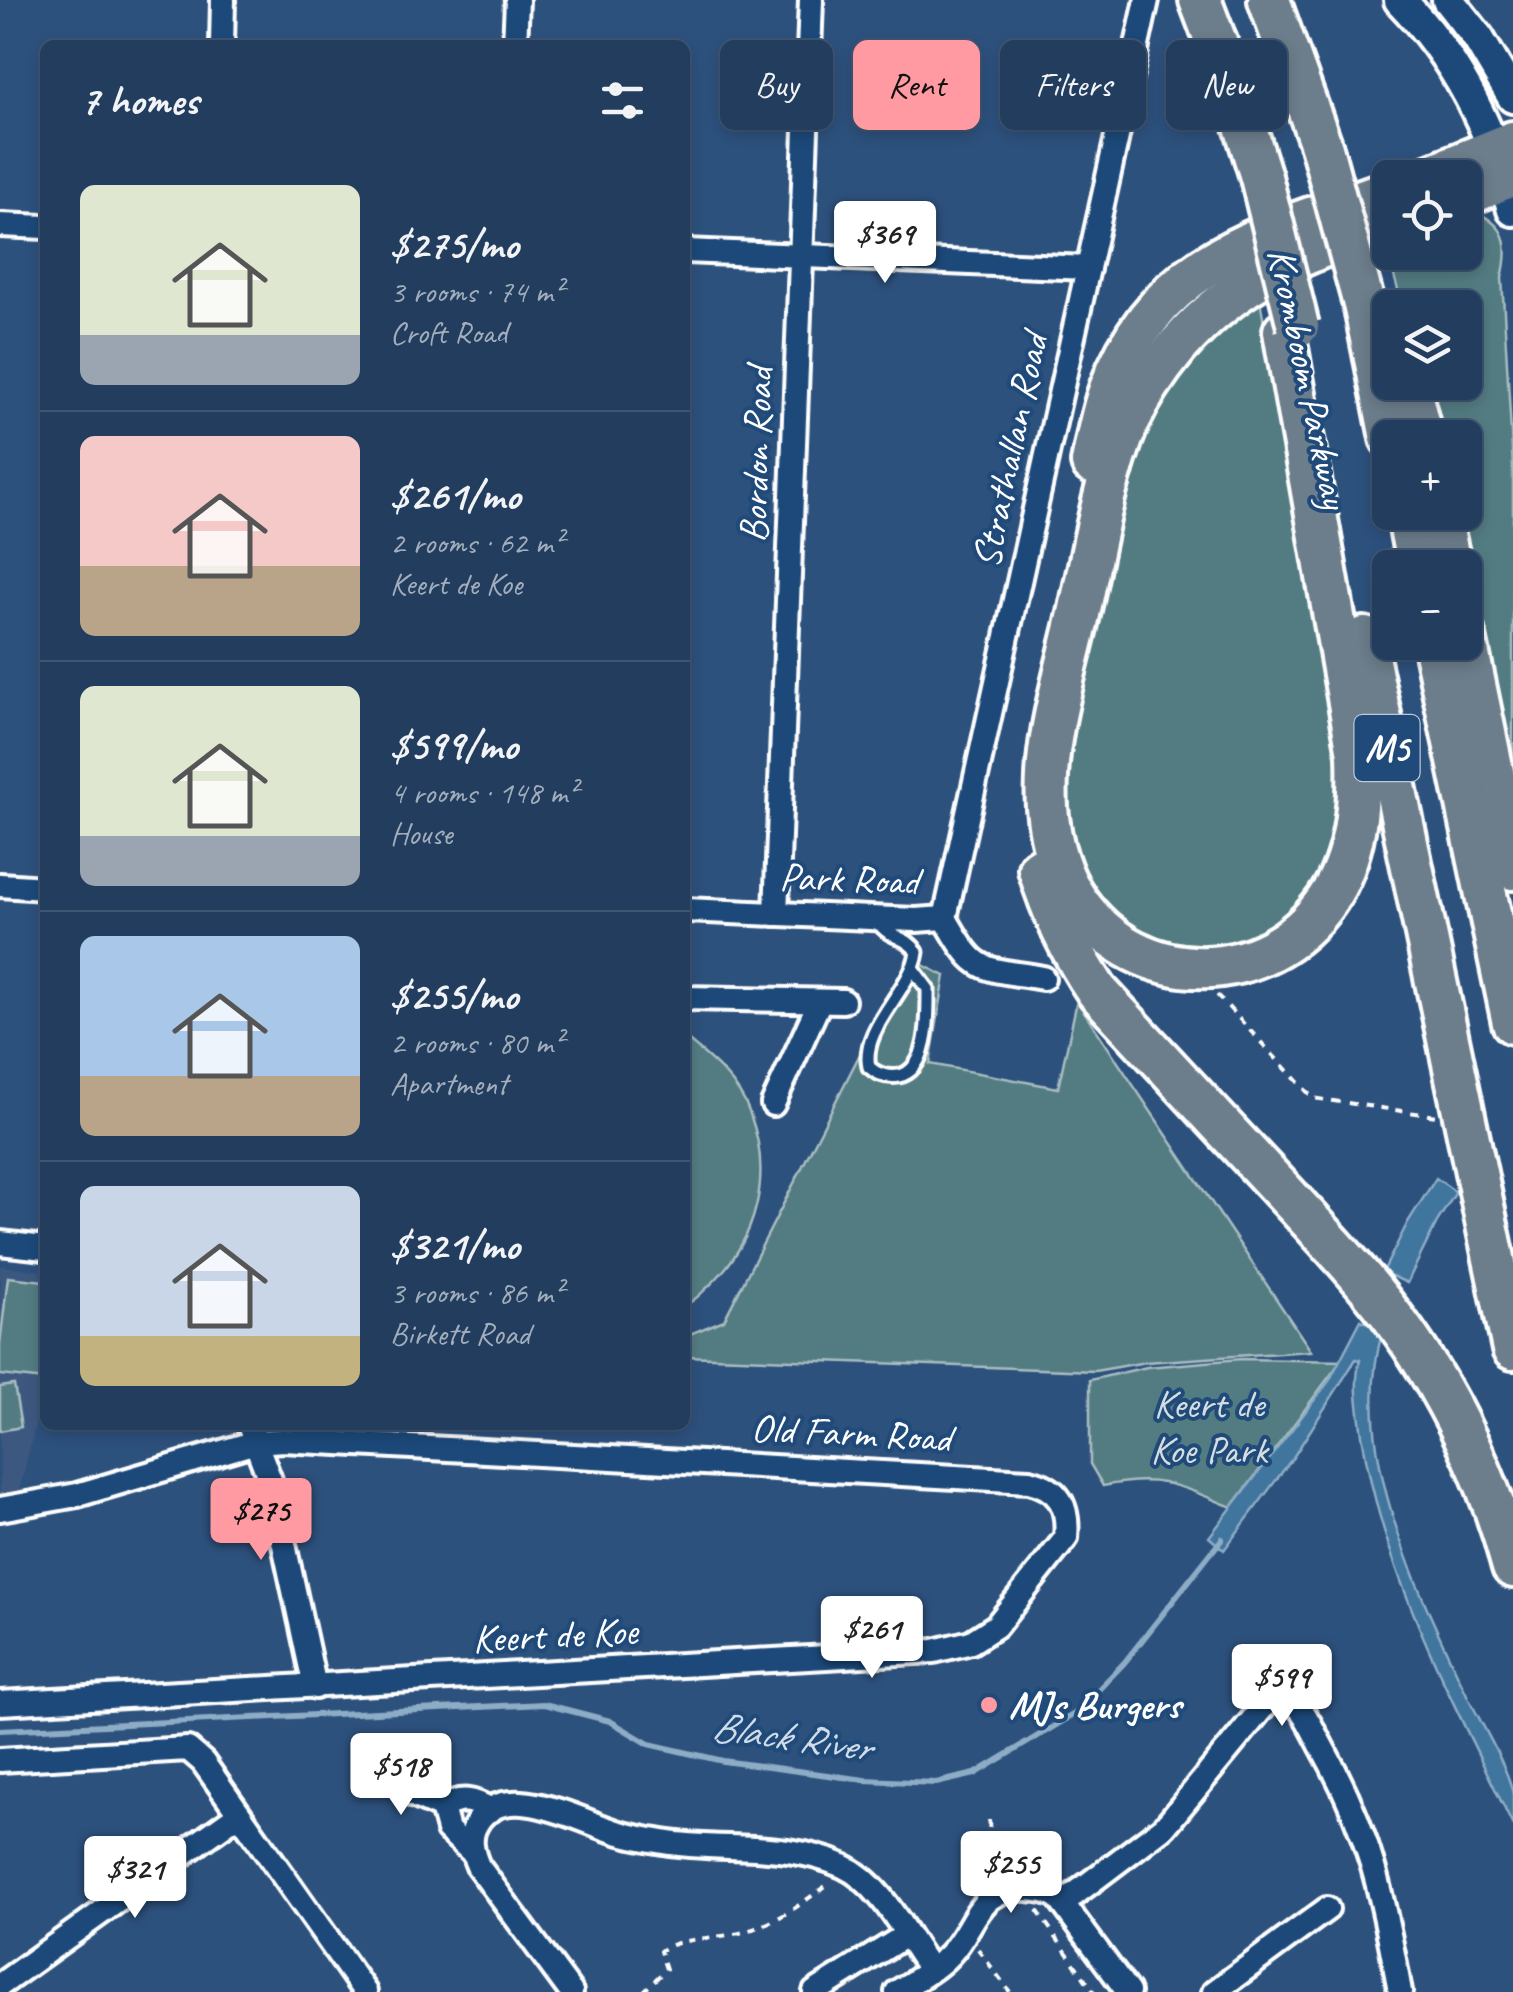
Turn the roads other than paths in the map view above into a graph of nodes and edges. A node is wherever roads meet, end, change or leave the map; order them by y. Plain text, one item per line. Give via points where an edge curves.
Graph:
1 (223, 0) edge
2 (516, 0) edge
3 (811, 0) edge
4 (1147, 0) edge
5 (1200, 0) edge
6 (1400, 0) edge
7 (1448, 0) edge
8 (1276, 16) edge
9 (222, 40) edge
10 (515, 40) edge
11 (1513, 97) edge
12 (1508, 171) edge
13 (1482, 173) edge
14 (1482, 186) edge
15 (1372, 197) edge
16 (0, 225) edge
17 (40, 227) edge
18 (1372, 229) edge
19 (690, 252) edge
20 (801, 256) junction
21 (1088, 268) junction
22 (1374, 290) edge
23 (1291, 329) junction
24 (1438, 660) edge
25 (1470, 660) edge
26 (1513, 869) edge
27 (0, 885) edge
28 (40, 888) edge
29 (690, 910) edge
30 (776, 914) junction
31 (876, 918) junction
32 (945, 918) junction
33 (913, 969) junction
34 (1043, 978) dead end
35 (690, 998) edge
36 (1513, 1023) edge
37 (772, 1104) dead end
38 (0, 1243) edge
39 (40, 1247) edge
40 (1513, 1350) edge
41 (252, 1433) edge
42 (0, 1509) edge
43 (1066, 1538) joint
44 (1513, 1568) edge
45 (315, 1687) junction
46 (0, 1703) edge
47 (0, 1760) edge
48 (396, 1777) dead end
49 (442, 1808) junction
50 (492, 1810) junction
51 (238, 1814) junction
52 (472, 1852) junction
53 (1063, 1903) junction
54 (1327, 1909) dead end
55 (906, 1935) junction
56 (930, 1978) edge
57 (0, 1985) edge
58 (355, 1988) edge
59 (571, 1992) edge
60 (814, 1992) edge
61 (897, 1992) edge
62 (1128, 1992) edge
63 (1214, 1992) edge
64 (1400, 1992) edge

1 - 9 street
2 - 10 street
3 - 20 street, Bordon Road
4 - 21 street, Strathallan Road
5 - 23 highway, Kromboom Parkway / M5, bridge via 1262,182
6 - 12 main road via 1444,50
7 - 11 main road
8 - 22 highway, Kromboom Parkway, bridge via 1328,145
12 - 13 highway
12 - 14 highway
15 - 44 highway via 1244,243 1187,277 1162,300 1123,358 1100,422 1030,744 1032,832 1052,909 1097,991 1361,1278 1425,1363 1467,1441
16 - 17 street
18 - 23 highway via 1296,257 1213,309 1138,403 1106,493 1050,745 1053,845 1076,899 1114,940 1152,959 1196,968 1257,957 1311,920 1343,870 1356,817 1358,754
19 - 20 street
20 - 21 street
20 - 30 street, Bordon Road
21 - 32 street, Strathallan Road
23 - 40 highway, Kromboom Parkway / M5
24 - 36 highway, M5
25 - 26 highway
27 - 28 street
29 - 30 street, Park Road
30 - 31 street, Park Road
31 - 32 street, Park Road
31 - 33 lane via 886,933 915,947
32 - 34 street, Park Road via 978,966
33 - 33 lane via 867,1055 869,1067 888,1077 907,1074 921,1054 928,988
35 - 37 street via 831,1002
38 - 39 street
41 - 42 street, Old Farm Road via 98,1489
41 - 43 street, Old Farm Road via 1029,1481 1045,1485 1065,1506
41 - 45 street via 270,1480
43 - 45 street, Keert de Koe via 996,1626 971,1642 934,1651
45 - 46 street, Keert de Koe
47 - 51 street via 188,1749
48 - 49 street via 415,1796
49 - 50 street via 466,1800
49 - 52 street via 448,1830
50 - 52 street via 476,1824
50 - 55 street via 543,1805 638,1837 821,1858 874,1890
51 - 57 street
51 - 58 street
52 - 59 street
53 - 56 street via 1045,1891 994,1896
53 - 62 street
53 - 64 street via 1165,1826 1268,1701 1287,1695 1358,1816 1383,1897
54 - 63 street
55 - 56 street
55 - 60 street
56 - 61 street

